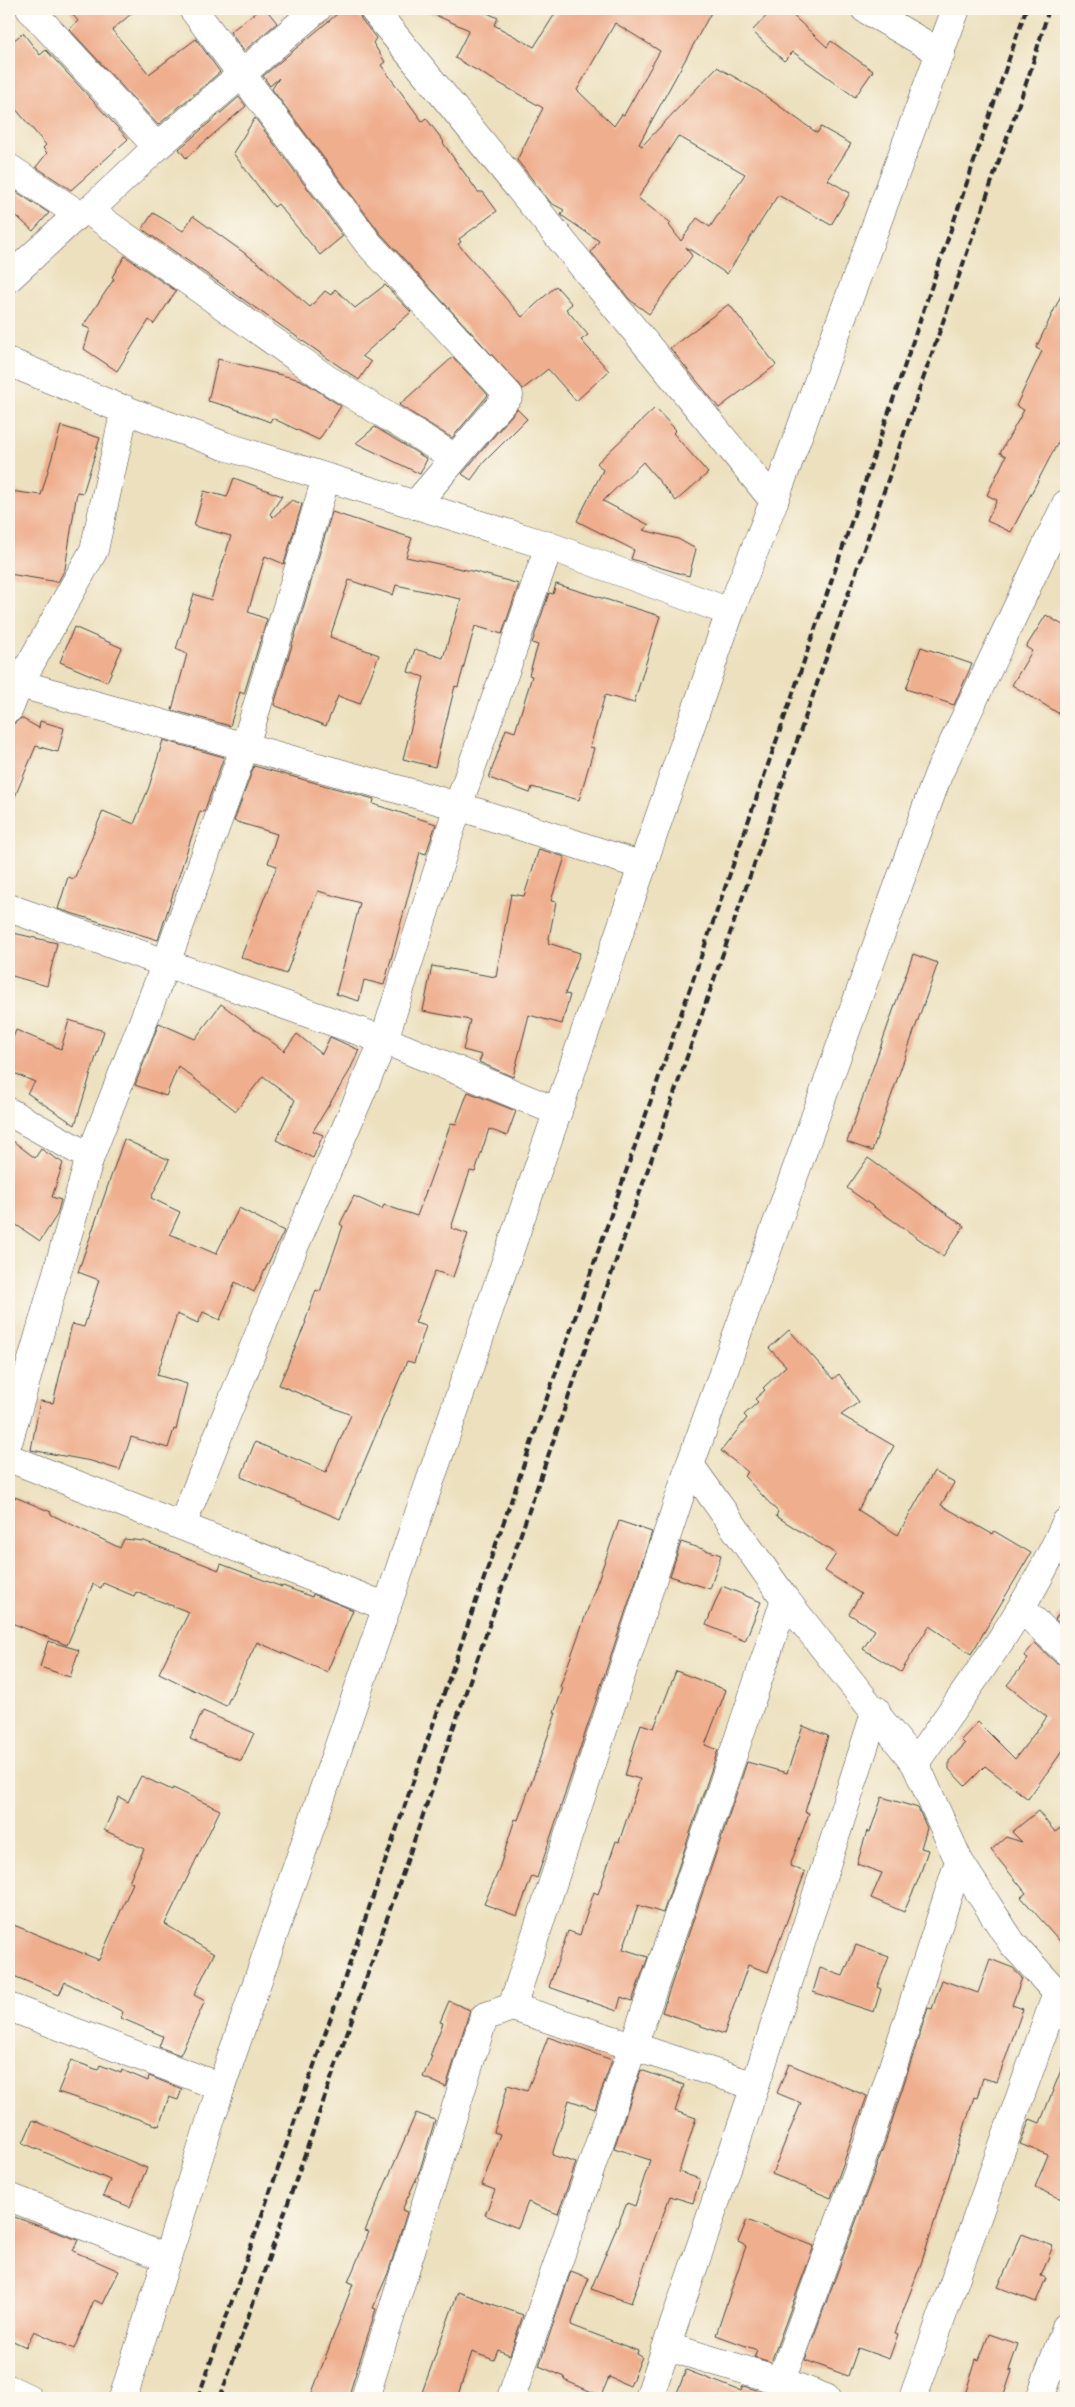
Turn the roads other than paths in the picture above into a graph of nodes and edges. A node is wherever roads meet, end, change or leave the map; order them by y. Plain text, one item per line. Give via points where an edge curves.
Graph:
1 (30, 9) edge
2 (193, 9) edge
3 (317, 9) edge
4 (373, 9) edge
5 (865, 9) edge
6 (956, 9) edge
7 (941, 54) junction
8 (242, 75) junction
9 (157, 147) junction
10 (9, 168) edge
11 (84, 213) junction
12 (9, 278) edge
13 (9, 362) edge
14 (126, 409) junction
15 (456, 458) junction
16 (326, 478) junction
17 (774, 501) junction
18 (1066, 504) edge
19 (415, 505) junction
20 (549, 546) junction
21 (730, 612) junction
22 (14, 683) edge
23 (9, 709) edge
24 (245, 746) junction
25 (458, 806) junction
26 (643, 866) junction
27 (9, 908) edge
28 (166, 963) junction
29 (384, 1040) junction
30 (9, 1112) edge
31 (558, 1112) junction
32 (90, 1157) junction
33 (10, 1457) edge
34 (690, 1465) junction
35 (1066, 1522) edge
36 (182, 1525) junction
37 (785, 1599) junction
38 (387, 1607) junction
39 (1022, 1610) junction
40 (1066, 1652) edge
41 (876, 1710) junction
42 (915, 1763) junction
43 (960, 1861) junction
44 (1061, 2001) edge
45 (9, 2006) edge
46 (512, 2007) junction
47 (632, 2045) junction
48 (755, 2086) junction
49 (221, 2087) junction
50 (9, 2197) edge
51 (167, 2258) junction
52 (1066, 2327) edge
53 (668, 2347) junction
54 (781, 2380) junction
55 (9, 2389) edge
56 (28, 2398) edge
57 (123, 2398) edge
58 (365, 2398) edge
59 (511, 2398) edge
60 (650, 2398) edge
61 (826, 2398) edge
62 (913, 2398) edge
63 (1040, 2398) edge

1 - 9 street
2 - 8 street
3 - 8 street
4 - 17 street
5 - 7 street
6 - 7 street
7 - 17 street
8 - 9 street
8 - 15 street via 368,243 509,395
9 - 11 street
10 - 11 street
11 - 12 street
11 - 15 street via 327,379
13 - 14 street
14 - 16 street via 224,446
14 - 22 street via 94,550
15 - 19 street
16 - 19 street
16 - 24 street
17 - 21 street
18 - 34 street via 938,775
19 - 20 street
20 - 21 street
20 - 25 street
21 - 26 street
22 - 23 street
22 - 24 street
24 - 25 street
24 - 28 street
25 - 26 street
25 - 29 street
26 - 31 street
27 - 28 street
28 - 29 street
28 - 32 street
29 - 31 street
29 - 36 street via 295,1244
30 - 32 street
31 - 38 street
32 - 33 street
33 - 36 street
34 - 37 street
34 - 46 street
35 - 39 street
36 - 38 street
37 - 41 street
37 - 47 street via 713,1820
38 - 49 street
39 - 40 street
39 - 42 street
41 - 42 street
41 - 48 street
42 - 43 street
43 - 44 street via 1012,1943
43 - 54 street via 871,2135
44 - 62 street
45 - 49 street
46 - 47 street
46 - 58 street via 484,2018
47 - 48 street
47 - 59 street
48 - 53 street
49 - 51 street
50 - 51 street
51 - 57 street
52 - 63 street
53 - 54 street
53 - 60 street
54 - 61 street
55 - 56 street

